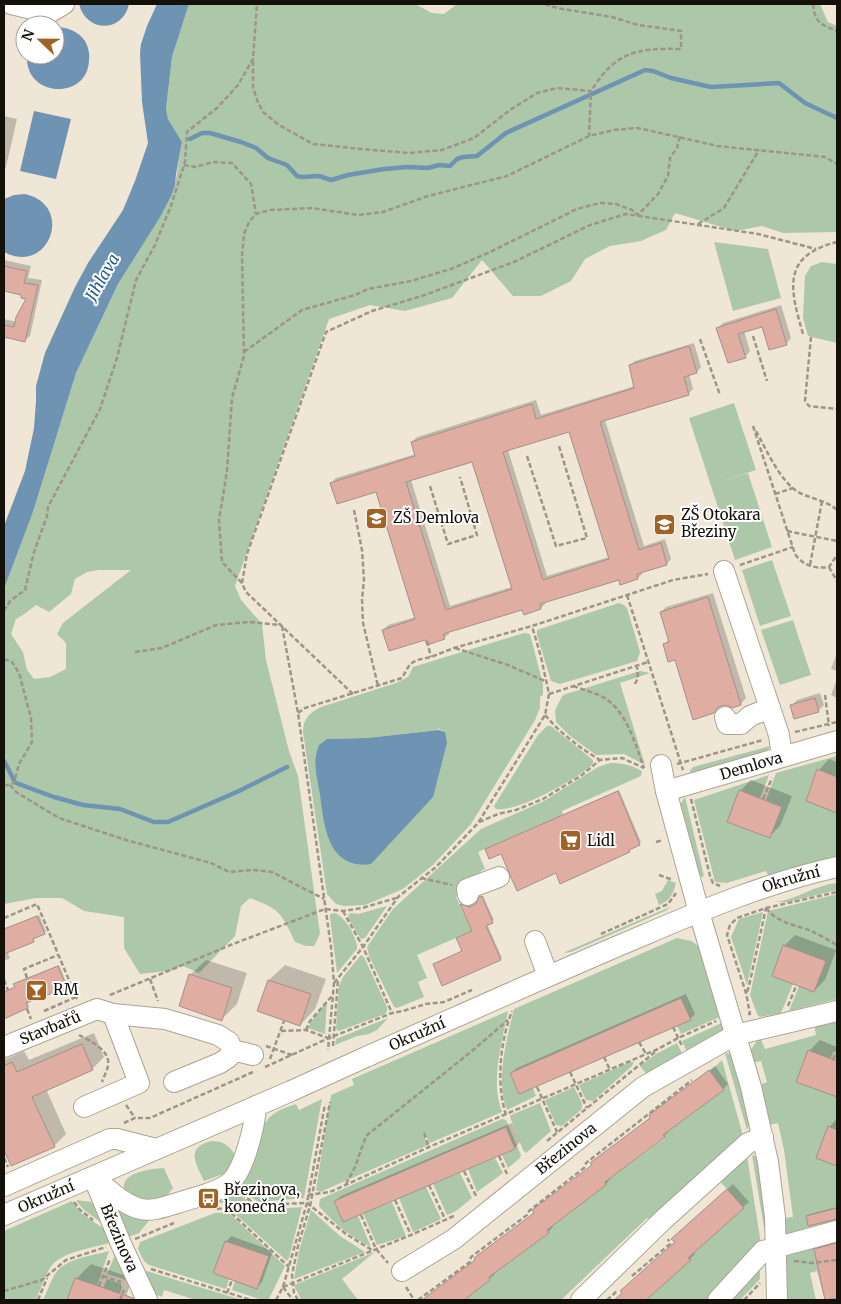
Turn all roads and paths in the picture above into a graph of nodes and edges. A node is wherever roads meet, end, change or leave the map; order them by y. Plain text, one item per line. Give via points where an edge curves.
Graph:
1 (11, 4) edge
2 (64, 4) edge
3 (257, 4) edge
4 (545, 4) edge
5 (813, 4) edge
6 (837, 31) edge
7 (253, 59) junction
8 (591, 91) junction
9 (589, 136) junction
10 (680, 136) junction
11 (759, 150) junction
12 (837, 164) edge
13 (184, 165) junction
14 (256, 214) junction
15 (638, 214) junction
16 (698, 224) junction
17 (837, 242) edge
18 (816, 249) junction
19 (803, 334) dead end
20 (753, 336) dead end
21 (811, 337) dead end
22 (700, 339) dead end
23 (244, 352) junction
24 (767, 381) dead end
25 (720, 395) dead end
26 (837, 409) edge
27 (559, 446) dead end
28 (527, 456) dead end
29 (460, 477) dead end
30 (430, 486) dead end
31 (793, 488) junction
32 (775, 494) junction
33 (822, 501) junction
34 (354, 510) dead end
35 (837, 510) edge
36 (787, 531) junction
37 (816, 536) junction
38 (837, 541) edge
39 (793, 547) junction
40 (837, 555) edge
41 (810, 566) junction
42 (829, 566) junction
43 (724, 571) junction
44 (837, 581) edge
45 (242, 583) junction
46 (627, 595) junction
47 (4, 611) edge
48 (282, 625) junction
49 (532, 626) junction
50 (427, 641) dead end
51 (454, 648) junction
52 (135, 652) dead end
53 (431, 657) junction
54 (4, 659) edge
55 (649, 662) junction
56 (636, 667) junction
57 (547, 682) junction
58 (635, 684) dead end
59 (378, 686) junction
60 (573, 686) junction
61 (353, 694) junction
62 (550, 694) junction
63 (825, 694) dead end
64 (770, 708) junction
65 (298, 713) junction
66 (545, 715) junction
67 (725, 717) dead end
68 (779, 735) junction
69 (837, 741) edge
70 (600, 760) junction
71 (778, 764) junction
72 (652, 767) junction
73 (10, 785) junction
74 (4, 786) edge
75 (666, 791) junction
76 (691, 798) dead end
77 (763, 799) dead end
78 (478, 823) junction
79 (837, 867) edge
80 (659, 875) dead end
81 (499, 877) dead end
82 (421, 878) junction
83 (672, 880) dead end
84 (726, 886) dead end
85 (678, 888) dead end
86 (467, 892) joint
87 (837, 892) edge
88 (398, 897) junction
89 (324, 899) junction
90 (766, 908) junction
91 (325, 909) junction
92 (343, 911) junction
93 (699, 912) junction
94 (4, 918) edge
95 (598, 935) dead end
96 (536, 941) dead end
97 (837, 946) edge
98 (362, 947) junction
99 (59, 955) junction
100 (548, 976) junction
101 (27, 978) dead end
102 (338, 978) junction
103 (4, 980) edge
104 (334, 983) junction
105 (796, 986) dead end
106 (480, 987) dead end
107 (8, 990) dead end
108 (333, 995) junction
109 (78, 1002) dead end
110 (106, 1006) junction
111 (787, 1007) dead end
112 (512, 1010) dead end
113 (837, 1011) edge
114 (392, 1012) junction
115 (70, 1020) junction
116 (284, 1020) dead end
117 (508, 1020) junction
118 (713, 1022) dead end
119 (673, 1027) dead end
120 (306, 1030) junction
121 (281, 1031) junction
122 (735, 1035) junction
123 (335, 1036) junction
124 (329, 1038) junction
125 (678, 1038) junction
126 (639, 1042) dead end
127 (333, 1046) dead end
128 (4, 1047) edge
129 (658, 1049) junction
130 (232, 1050) junction
131 (328, 1050) dead end
132 (837, 1053) edge
133 (646, 1054) junction
134 (253, 1055) dead end
135 (292, 1056) junction
136 (604, 1057) dead end
137 (833, 1060) dead end
138 (610, 1070) junction
139 (691, 1070) junction
140 (570, 1072) dead end
141 (174, 1082) dead end
142 (577, 1084) junction
143 (536, 1087) dead end
144 (542, 1100) junction
145 (330, 1102) dead end
146 (91, 1104) joint
147 (325, 1104) dead end
148 (256, 1106) junction
149 (587, 1108) junction
150 (506, 1115) junction
151 (134, 1118) dead end
152 (557, 1132) junction
153 (424, 1133) dead end
154 (763, 1137) junction
155 (543, 1144) dead end
156 (429, 1147) junction
157 (156, 1149) junction
158 (499, 1156) dead end
159 (4, 1158) edge
160 (4, 1166) edge
161 (514, 1168) dead end
162 (464, 1171) dead end
163 (94, 1176) junction
164 (345, 1185) junction
165 (4, 1186) edge
166 (429, 1186) dead end
167 (69, 1188) junction
168 (310, 1196) junction
169 (395, 1200) dead end
170 (308, 1204) junction
171 (471, 1204) dead end
172 (458, 1214) dead end
173 (4, 1215) edge
174 (361, 1215) dead end
175 (445, 1219) junction
176 (99, 1224) dead end
177 (837, 1231) edge
178 (412, 1235) junction
179 (668, 1239) dead end
180 (112, 1246) dead end
181 (374, 1249) junction
182 (775, 1253) junction
183 (112, 1255) dead end
184 (837, 1260) edge
185 (145, 1267) dead end
186 (288, 1267) junction
187 (398, 1273) junction
188 (103, 1276) junction
189 (632, 1276) dead end
190 (48, 1277) junction
191 (232, 1280) dead end
192 (763, 1280) dead end
193 (292, 1283) junction
194 (99, 1286) dead end
195 (284, 1286) junction
196 (617, 1288) dead end
197 (4, 1291) edge
198 (227, 1293) junction
199 (38, 1300) edge
200 (120, 1300) edge
201 (148, 1300) edge
202 (251, 1300) edge
203 (276, 1300) edge
204 (293, 1300) edge
205 (298, 1300) edge
206 (414, 1300) edge
207 (418, 1300) edge
208 (581, 1300) edge
209 (607, 1300) edge
210 (718, 1300) edge
211 (744, 1300) edge
212 (778, 1300) edge

1 - 2 street via 49,13
3 - 7 path
4 - 8 path via 681,31 681,49 653,48 625,55 608,69
5 - 6 path via 816,19
7 - 8 path via 253,87 263,112 313,144 409,153 442,150 474,138 536,93 557,88
7 - 13 path via 238,85 218,107 186,132
8 - 9 path
9 - 10 path via 638,128
9 - 14 path via 507,176 428,196 383,212 358,215 312,208
10 - 11 path via 718,146
10 - 15 path via 678,148 670,158 668,176 658,194
11 - 12 path via 825,157
11 - 16 path via 724,208
13 - 14 path via 232,163 251,184
13 - 47 path via 156,244 136,280 117,358 100,409 48,507 25,590
14 - 23 path via 244,234 242,256
15 - 16 path
15 - 23 path via 616,204 577,209 451,270 368,289 302,310
15 - 45 path via 616,216 590,225 514,262 372,311 326,332 247,554
16 - 18 path via 758,234
17 - 18 path
18 - 19 path via 801,260 794,274 793,296
20 - 24 path
21 - 26 path via 805,401 809,406
22 - 25 path
23 - 45 path via 232,398 227,471 218,520 222,562
27 - 28 path via 587,538 556,546
29 - 30 path via 477,535 448,544
31 - 32 path
31 - 32 path via 753,426
31 - 33 path
32 - 36 path
33 - 35 path
33 - 37 path
34 - 59 path via 362,550 363,623
36 - 37 path
36 - 39 path
37 - 38 path
37 - 41 path
39 - 41 path via 802,562
39 - 43 path
40 - 42 path
41 - 42 path
42 - 44 path
43 - 46 path via 673,580
43 - 64 street
45 - 48 path via 246,592
46 - 49 path
46 - 55 path
48 - 52 path via 249,622 216,625 162,648
48 - 61 path
48 - 65 path
49 - 51 path
49 - 57 path
50 - 53 path
51 - 53 path
51 - 57 path via 508,665
53 - 59 path via 416,660 402,678
54 - 73 path via 12,662 19,673 32,731 32,742 19,764 14,783
55 - 56 path
55 - 68 path via 681,763
56 - 58 path via 638,678
56 - 60 path
57 - 62 path
59 - 61 path
60 - 62 path
60 - 72 path via 607,700 628,725
61 - 65 path
62 - 66 path
63 - 68 path via 828,724
64 - 67 street via 750,716 741,724 728,724
64 - 68 street
65 - 89 path
66 - 70 path via 582,749
66 - 78 path
68 - 71 street
69 - 71 street, Demlova
70 - 72 path via 622,758
70 - 78 path via 543,799
71 - 75 street, Demlova
71 - 77 path
72 - 75 street
73 - 74 path
73 - 89 path via 16,792 60,818 126,840 211,862 229,872 272,872
75 - 93 street
76 - 84 path via 710,876 713,883
78 - 82 path
79 - 93 street, Okružní via 772,884
80 - 83 path
81 - 86 street
82 - 86 path
82 - 88 path
85 - 95 path via 668,904
87 - 90 path
88 - 92 path
88 - 98 path
89 - 91 path
90 - 90 path via 749,986 746,993 727,935 730,925 738,918
90 - 97 path via 779,920 810,931
91 - 92 path
91 - 104 path
91 - 110 path via 233,944
92 - 98 path
93 - 100 street, Okružní
93 - 122 street
94 - 99 path via 37,904
96 - 100 street
98 - 102 path
98 - 114 path
99 - 101 path via 24,969
99 - 109 path
100 - 148 street, Okružní, bridge
102 - 104 path
102 - 123 path
103 - 107 path
104 - 108 path
105 - 111 path
106 - 114 path via 444,1002
108 - 120 path
108 - 124 path
110 - 115 street, Stavbařů
110 - 130 street via 174,1021 218,1035 229,1042
110 - 146 street via 139,1083
112 - 117 path
113 - 122 street, Březinova
114 - 123 path
115 - 128 street, Stavbařů
115 - 146 path via 79,1035 97,1046 108,1060 101,1087
116 - 121 path
117 - 150 path via 501,1100
117 - 164 path via 366,1136
118 - 125 path
119 - 125 path
120 - 121 path
120 - 124 path
121 - 135 path via 275,1049
122 - 139 street, Březinova
122 - 154 street
123 - 124 path
123 - 127 path
124 - 131 path
124 - 135 path
125 - 129 path
125 - 139 path
126 - 133 path
129 - 133 path
129 - 149 path
130 - 134 street
130 - 141 street via 229,1058 220,1063
132 - 137 path
133 - 138 path
135 - 151 path via 150,1118
136 - 138 path
138 - 142 path
139 - 187 street, Březinova via 643,1087 454,1239
139 - 207 path via 584,1168 471,1257 470,1262
140 - 142 path
142 - 144 path
142 - 149 path
143 - 144 path
144 - 150 path
144 - 152 path
145 - 168 path
147 - 168 path
148 - 157 street, Okružní
148 - 163 street via 244,1160 228,1185 152,1211 128,1205
149 - 152 path
150 - 156 path
152 - 155 path
153 - 156 path
154 - 182 street via 772,1186
154 - 208 street via 741,1150
156 - 164 path
157 - 163 street, Okružní
157 - 165 street via 110,1139
158 - 161 path via 507,1174
159 - 160 path via 7,1165
162 - 171 path via 478,1198
163 - 167 street, Okružní
163 - 201 street, Březinova
164 - 168 path
166 - 175 path
167 - 173 street, Okružní
167 - 176 path via 80,1210
168 - 170 path
169 - 178 path
170 - 181 path via 346,1234
170 - 186 path
170 - 186 path via 226,1208
170 - 193 path
172 - 175 path
174 - 181 path
175 - 178 path
177 - 182 street
178 - 181 path
179 - 189 path via 670,1244
180 - 190 path via 66,1260
181 - 187 path
181 - 193 path
182 - 184 path via 812,1264
182 - 210 street via 763,1251
182 - 212 street
183 - 188 path
185 - 198 path
186 - 195 path
187 - 206 path
188 - 194 path
188 - 200 path via 126,1284
190 - 197 path
190 - 199 path
191 - 198 path
192 - 211 path
193 - 195 path
193 - 205 path
195 - 203 path
195 - 204 path
196 - 209 path
198 - 202 path

